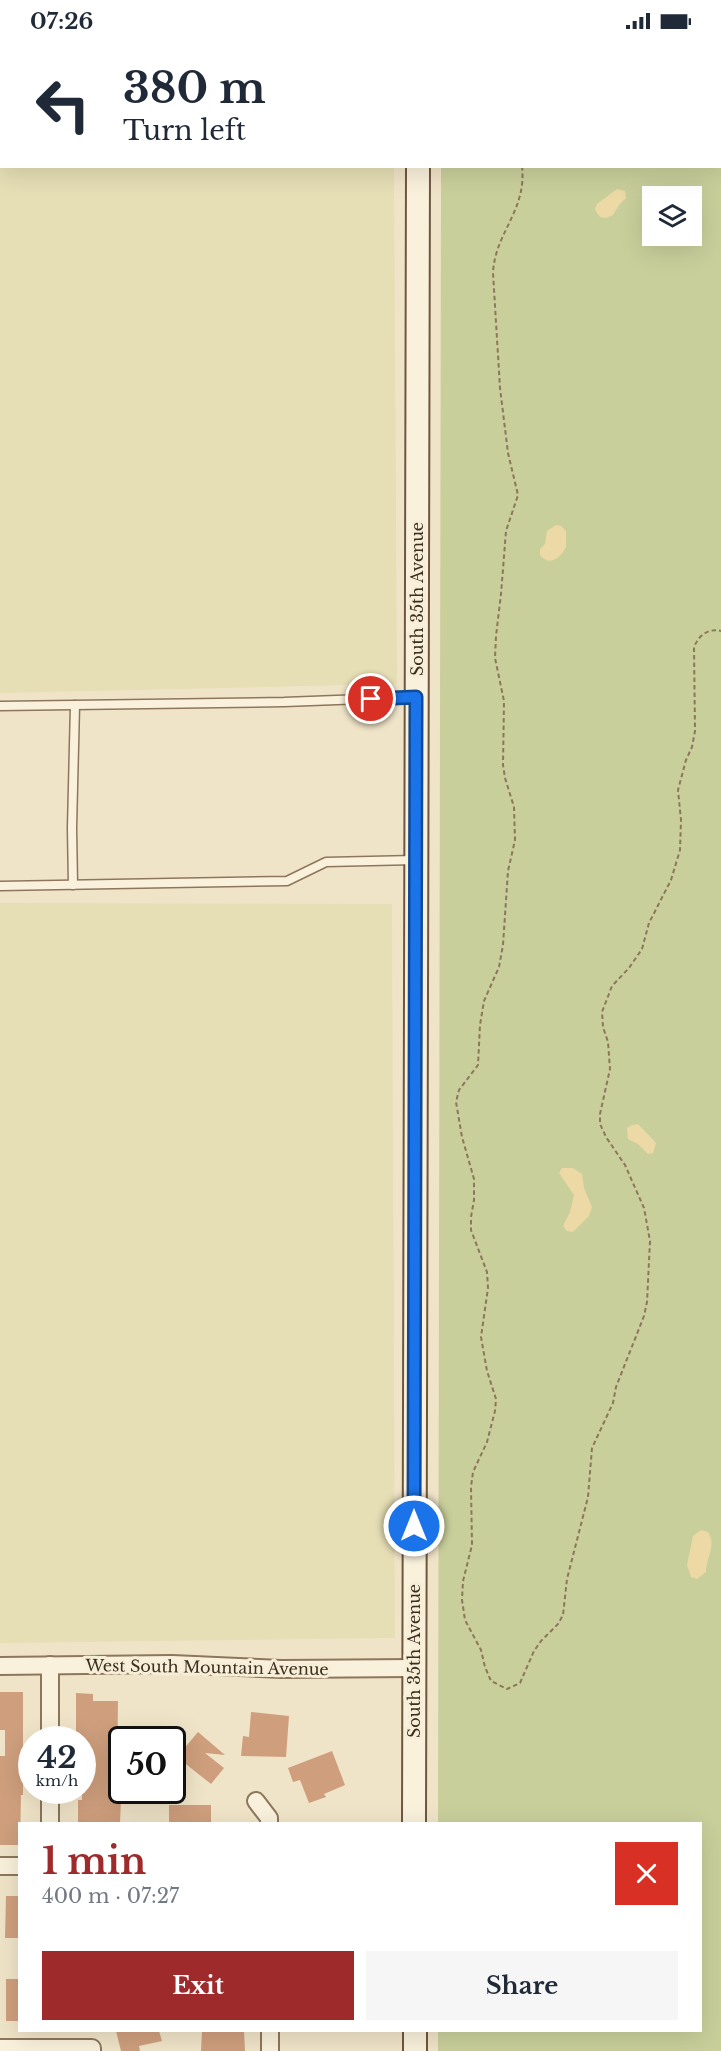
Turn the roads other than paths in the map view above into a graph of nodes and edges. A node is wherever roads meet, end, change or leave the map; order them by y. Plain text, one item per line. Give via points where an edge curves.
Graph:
1 (418, 168) edge
2 (416, 697) junction
3 (75, 705) junction
4 (0, 706) edge
5 (416, 860) junction
6 (73, 885) junction
7 (0, 886) edge
8 (50, 1665) junction
9 (0, 1666) edge
10 (414, 1668) junction
11 (50, 1726) edge
12 (255, 1801) dead end
13 (50, 1804) edge
14 (50, 1822) edge
15 (269, 1822) edge
16 (414, 1822) edge
17 (0, 1866) edge
18 (18, 1866) edge
19 (270, 2032) edge
20 (415, 2032) edge
21 (0, 2048) edge
22 (92, 2050) edge
23 (270, 2051) edge
24 (415, 2051) edge

1 - 2 main road, South 35th Avenue
2 - 3 lane
2 - 5 main road, South 35th Avenue
3 - 4 lane
3 - 6 lane
5 - 6 lane via 326,862 287,881
5 - 10 main road, South 35th Avenue
6 - 7 lane
8 - 9 street, West South Mountain Avenue
8 - 10 street, West South Mountain Avenue
8 - 11 street
10 - 16 main road, South 35th Avenue
12 - 15 street
13 - 14 street
17 - 18 street
19 - 23 street
20 - 24 main road
21 - 22 street

